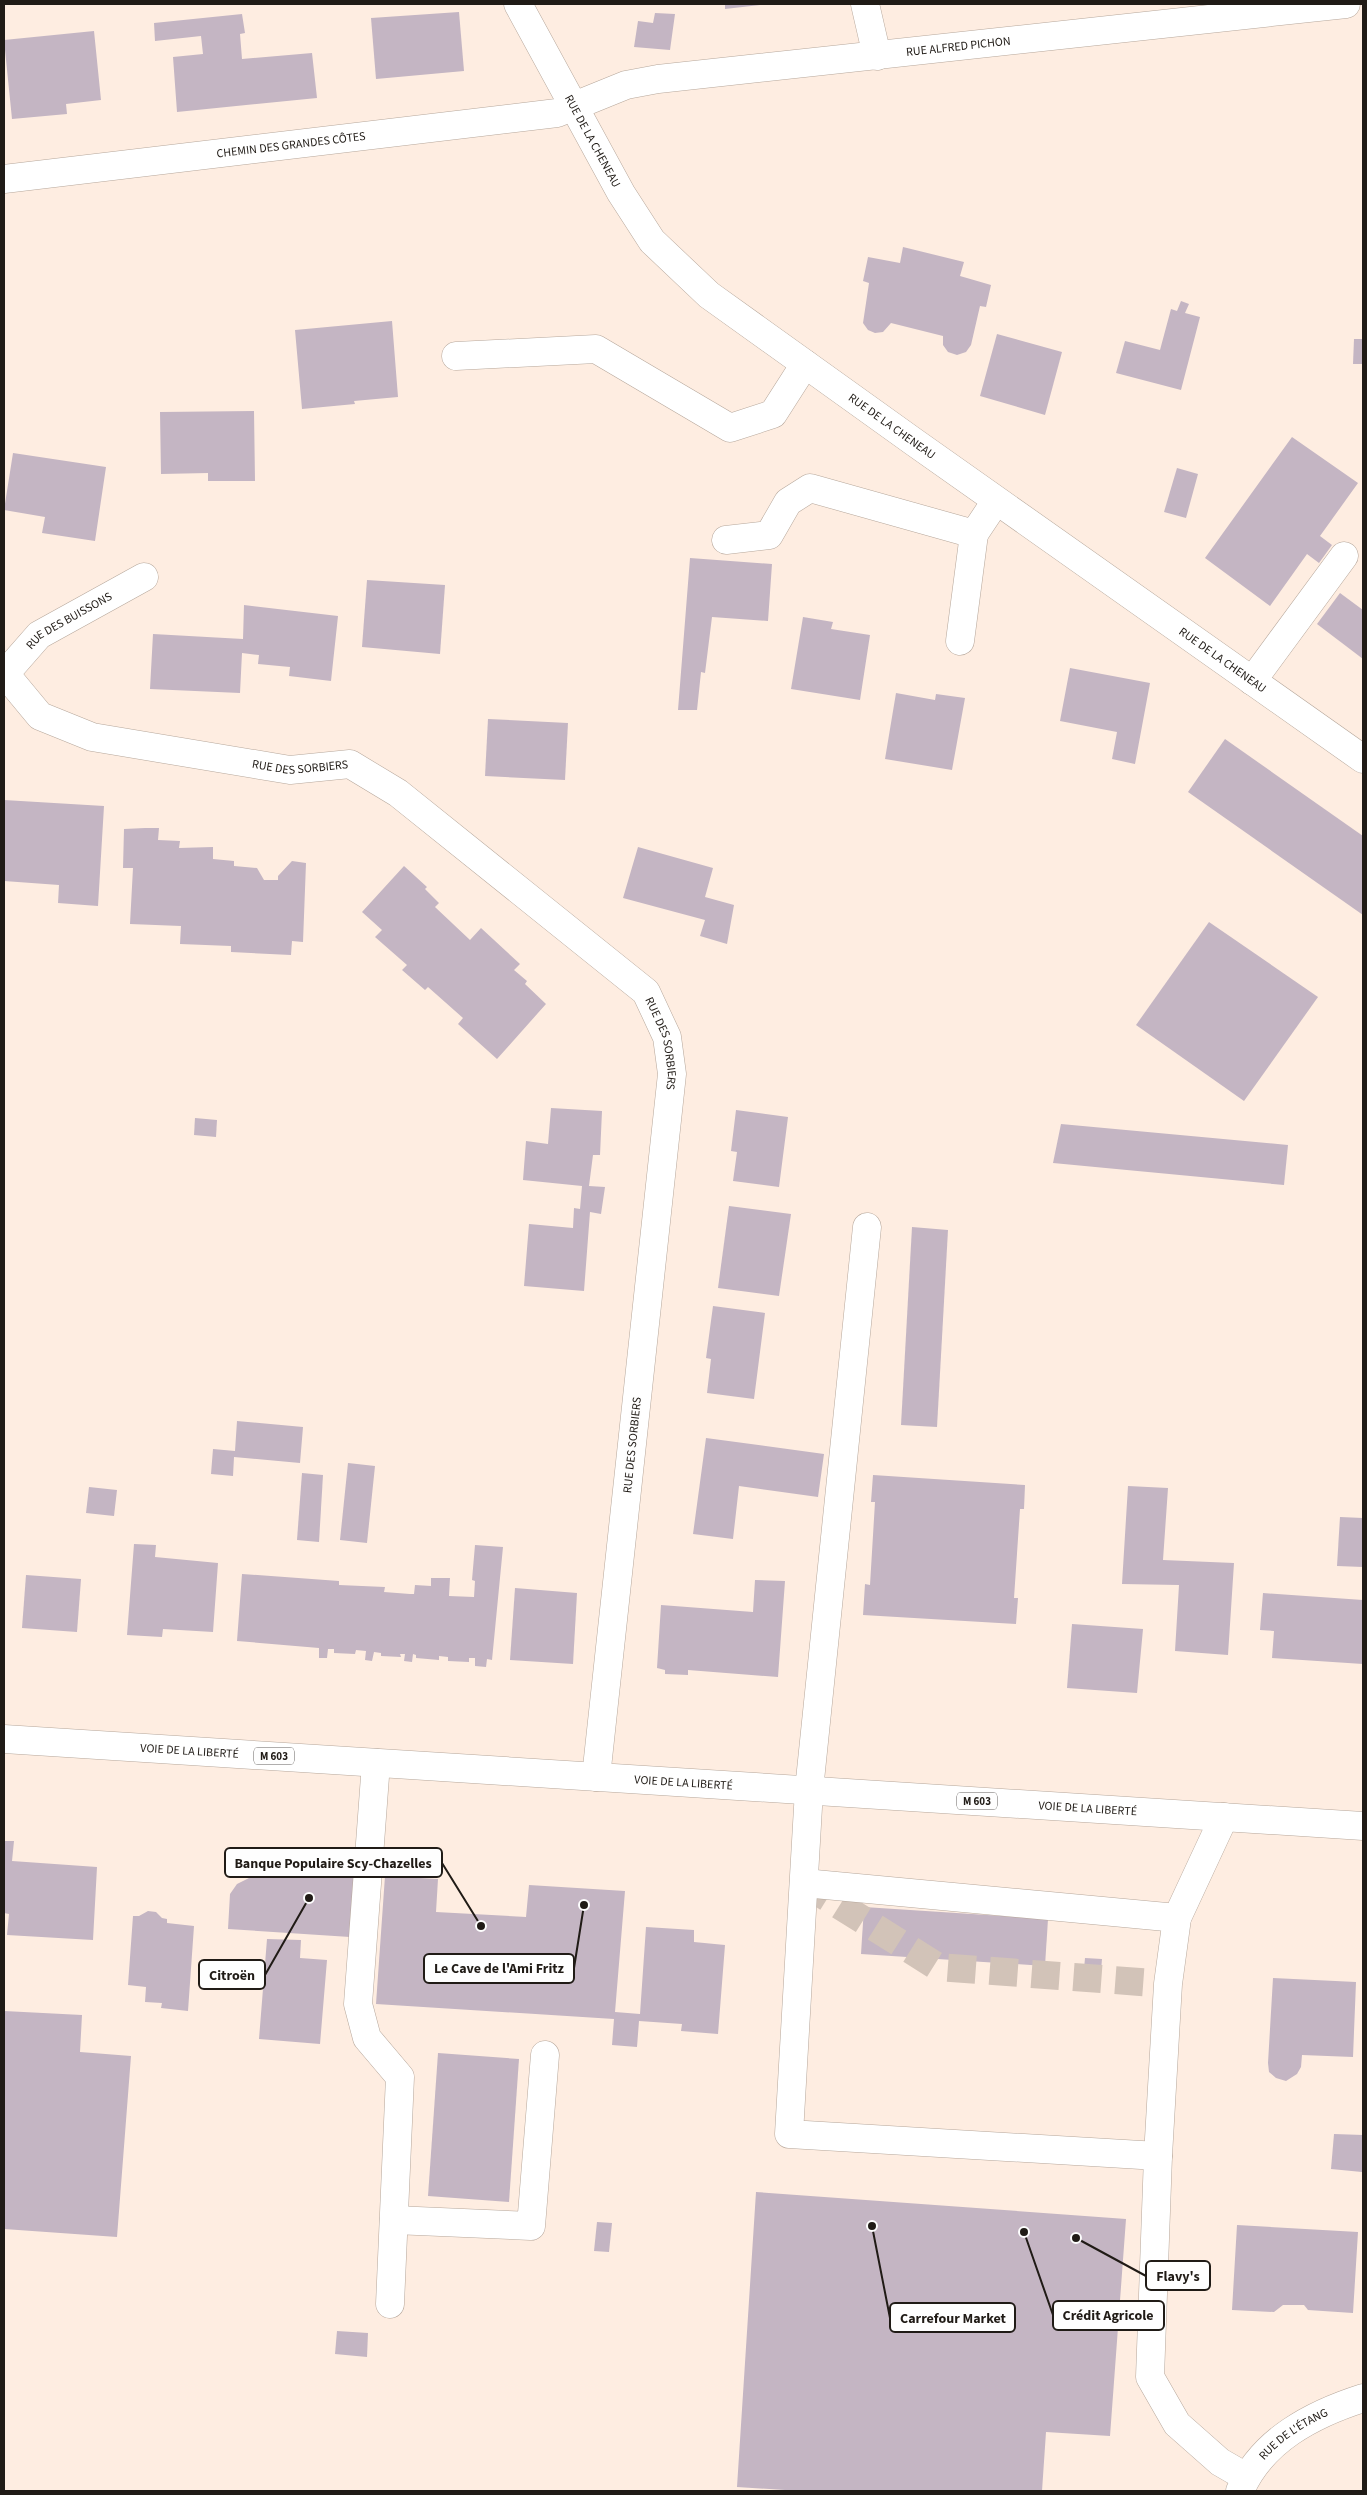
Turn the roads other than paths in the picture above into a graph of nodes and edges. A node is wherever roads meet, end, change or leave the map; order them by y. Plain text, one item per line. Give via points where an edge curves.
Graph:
1 (518, 4) edge
2 (865, 4) edge
3 (1346, 4) edge
4 (877, 56) junction
5 (575, 105) junction
6 (4, 179) edge
7 (456, 356) dead end
8 (805, 364) junction
9 (996, 501) junction
10 (974, 534) junction
11 (726, 540) dead end
12 (1344, 556) dead end
13 (144, 577) dead end
14 (960, 641) dead end
15 (5, 675) edge
16 (1252, 681) junction
17 (1362, 755) edge
18 (867, 1227) dead end
19 (4, 1739) edge
20 (376, 1763) junction
21 (596, 1777) junction
22 (809, 1790) junction
23 (1224, 1817) junction
24 (1363, 1826) edge
25 (804, 1883) junction
26 (1177, 1918) junction
27 (545, 2055) dead end
28 (1158, 2156) junction
29 (394, 2220) junction
30 (390, 2304) dead end
31 (1363, 2398) edge
32 (1243, 2484) edge

1 - 5 street, RUE DE LA CHENEAU
2 - 4 street
3 - 4 street, RUE ALFRED PICHON
4 - 5 street, RUE ALFRED PICHON via 658,79 626,85
5 - 6 street, CHEMIN DES GRANDES CÔTES via 549,114
5 - 8 street, RUE DE LA CHENEAU via 621,193 652,241 709,295
7 - 8 street via 596,349 730,428 774,414
8 - 9 street, RUE DE LA CHENEAU
9 - 10 street
9 - 16 street, RUE DE LA CHENEAU
10 - 11 street via 810,488 788,502 769,536
10 - 14 street
12 - 16 street
13 - 15 street, RUE DES BUISSONS via 39,636
15 - 21 street, RUE DES SORBIERS via 40,716 92,737 290,770 350,764 398,792 646,992 654,1006 667,1037 672,1074
16 - 17 street, RUE DE LA CHENEAU
18 - 22 street
19 - 20 street, VOIE DE LA LIBERTÉ / M 603
20 - 21 street, VOIE DE LA LIBERTÉ / M 603
20 - 29 street via 358,2004 367,2038 400,2077
21 - 22 street, VOIE DE LA LIBERTÉ / M 603
22 - 23 street, VOIE DE LA LIBERTÉ / M 603
22 - 25 street
23 - 24 street, VOIE DE LA LIBERTÉ / M 603
23 - 26 street
25 - 26 street
25 - 28 street via 789,2134
26 - 28 street via 1168,1984
27 - 29 street via 531,2226
28 - 32 street via 1150,2377 1177,2424
29 - 30 street
31 - 32 street, RUE DE L'ÉTANG via 1327,2409 1269,2447

